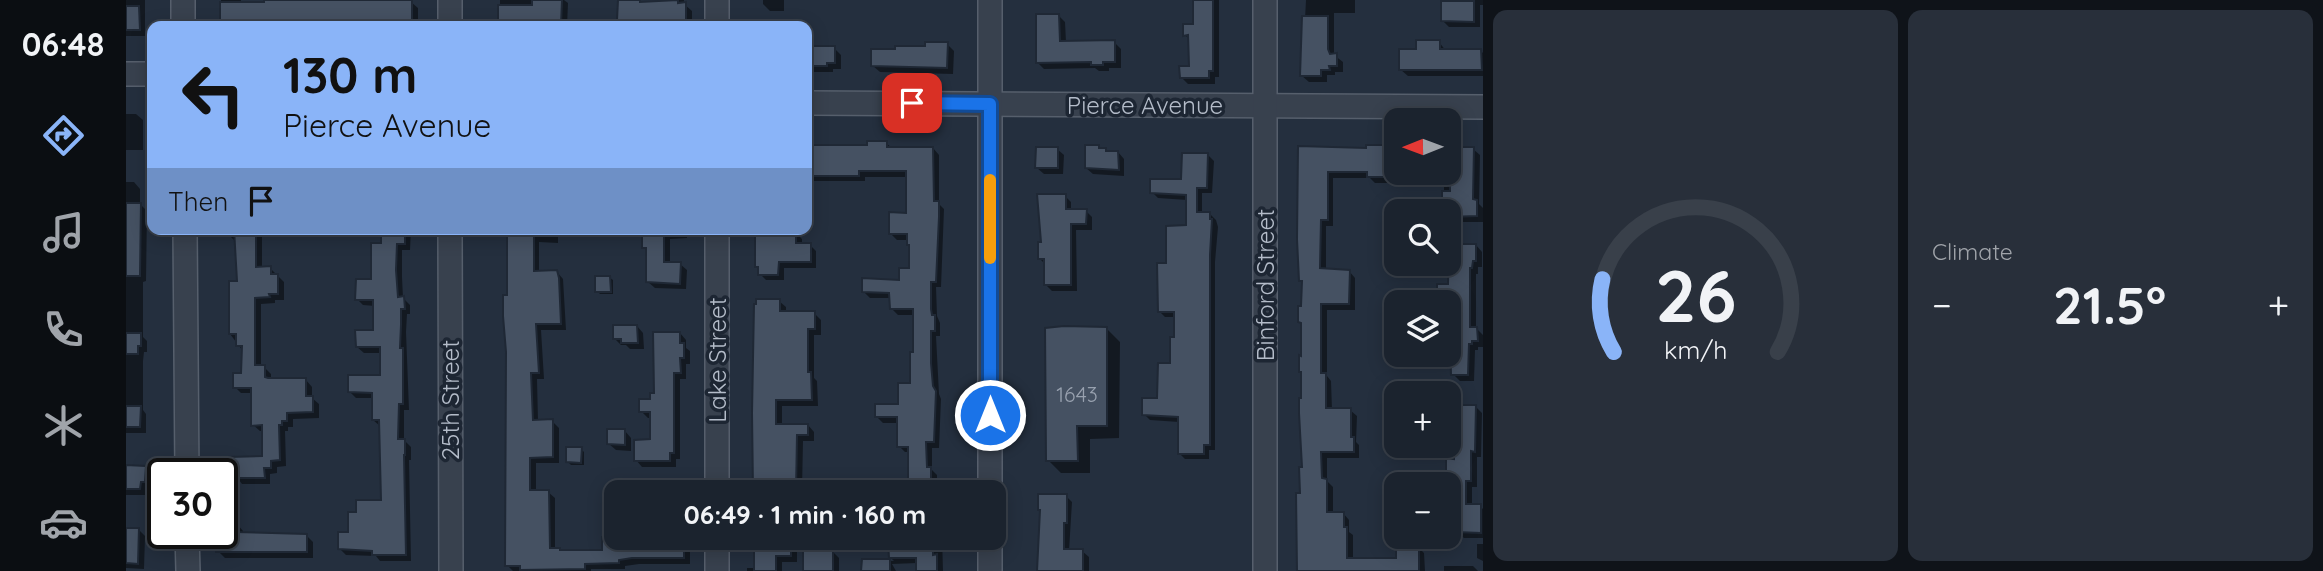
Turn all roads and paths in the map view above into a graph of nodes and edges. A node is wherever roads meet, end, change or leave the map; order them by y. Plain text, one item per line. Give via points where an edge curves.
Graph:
1 (183, 0) edge
2 (450, 0) edge
3 (717, 0) edge
4 (990, 0) edge
5 (1265, 0) edge
6 (183, 21) edge
7 (450, 21) edge
8 (717, 21) edge
9 (126, 74) edge
10 (147, 74) edge
11 (812, 103) edge
12 (990, 104) junction
13 (1265, 106) junction
14 (1483, 107) edge
15 (185, 235) edge
16 (450, 235) edge
17 (717, 235) edge
18 (187, 458) edge
19 (717, 480) edge
20 (990, 480) edge
21 (187, 549) edge
22 (717, 550) edge
23 (990, 550) edge
24 (188, 571) edge
25 (451, 571) edge
26 (717, 571) edge
27 (990, 571) edge
28 (1265, 571) edge

1 - 6 street
2 - 7 street
3 - 8 street
4 - 12 street
5 - 13 street, Binford Street
9 - 10 street
11 - 12 street, Pierce Avenue
12 - 13 street, Pierce Avenue
12 - 20 street
13 - 14 street, Pierce Avenue
13 - 28 street, Binford Street
15 - 18 street
16 - 25 street, 25th Street
17 - 19 street, Lake Street
21 - 24 street
22 - 26 street
23 - 27 street

